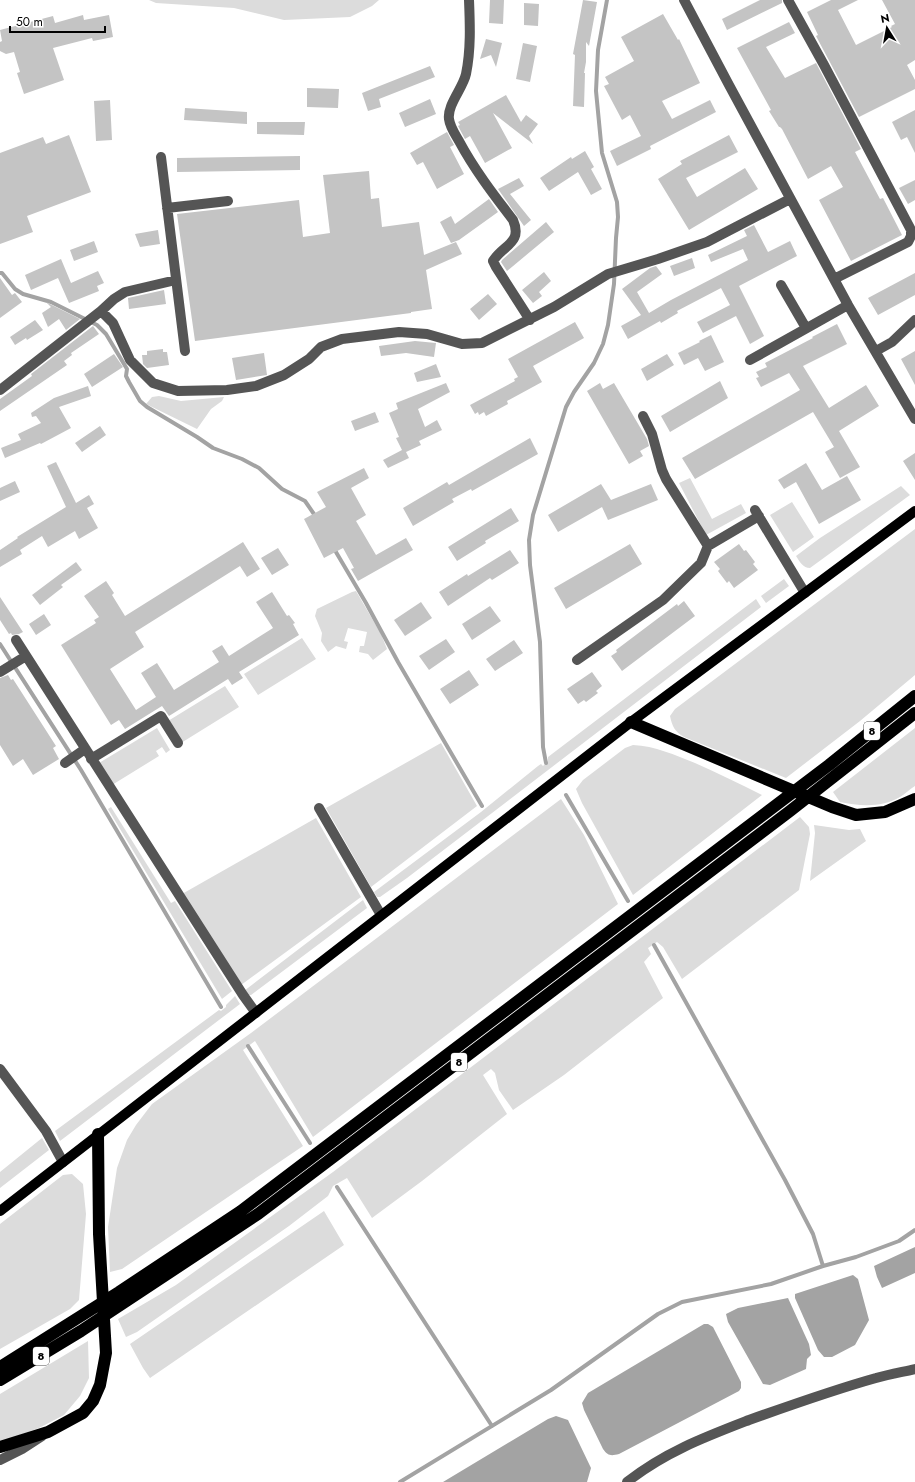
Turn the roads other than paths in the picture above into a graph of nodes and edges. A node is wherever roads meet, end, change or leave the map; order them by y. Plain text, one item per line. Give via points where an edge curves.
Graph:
1 (469, 0) edge
2 (684, 0) edge
3 (788, 0) edge
4 (161, 157) dead end
5 (790, 199) junction
6 (228, 201) dead end
7 (168, 208) junction
8 (834, 279) junction
9 (176, 280) junction
10 (781, 285) dead end
11 (848, 305) junction
12 (101, 311) junction
13 (530, 320) junction
14 (915, 320) edge
15 (806, 328) junction
16 (185, 351) dead end
17 (876, 351) junction
18 (750, 360) dead end
19 (0, 390) edge
20 (643, 416) dead end
21 (915, 419) edge
22 (915, 511) edge
23 (708, 546) junction
24 (806, 593) junction
25 (16, 640) dead end
26 (23, 658) junction
27 (577, 660) dead end
28 (3, 670) edge
29 (915, 696) edge
30 (915, 713) edge
31 (631, 722) junction
32 (178, 743) dead end
33 (91, 759) junction
34 (915, 799) edge
35 (319, 808) dead end
36 (381, 915) junction
37 (256, 1013) junction
38 (0, 1069) edge
39 (98, 1134) junction
40 (63, 1162) junction
41 (0, 1211) edge
42 (0, 1367) edge
43 (915, 1369) edge
44 (0, 1380) edge
45 (48, 1432) junction
46 (0, 1447) edge
47 (0, 1460) edge
48 (627, 1482) edge

1 - 13 street via 466,73 450,109 449,118 467,156 513,220 516,233 514,241 493,261
2 - 5 street
3 - 8 street via 911,230 908,242
4 - 7 street
5 - 8 street
5 - 13 street via 707,242 608,274
6 - 7 street
7 - 9 street
8 - 11 street
9 - 12 street via 125,292
9 - 16 street
10 - 15 street
11 - 15 street
11 - 17 street
12 - 13 street via 113,323 130,360 153,383 178,391 227,390 256,386 284,375 309,358 321,346 342,339 399,332 427,334 462,344 482,343
12 - 19 street
14 - 17 street via 892,342
15 - 18 street
17 - 21 street
20 - 23 street via 652,434 666,479
22 - 24 main road
23 - 24 street via 757,513
23 - 27 street via 701,563 663,600
24 - 31 main road
25 - 26 street
26 - 28 street
26 - 33 street via 74,757
29 - 42 highway, 8 via 829,765 241,1210 119,1292
30 - 44 highway, 8 via 790,812 258,1214 123,1304
31 - 34 highway via 856,815 885,812
31 - 36 main road
32 - 33 street via 161,716
33 - 37 street
35 - 36 street
36 - 37 main road
37 - 39 main road
38 - 40 street via 46,1131
39 - 40 main road
39 - 45 highway via 99,1234 106,1353 103,1374 93,1401 83,1413
40 - 41 main road
43 - 48 street via 877,1377 811,1398 718,1432 667,1455
45 - 46 highway
45 - 47 street

